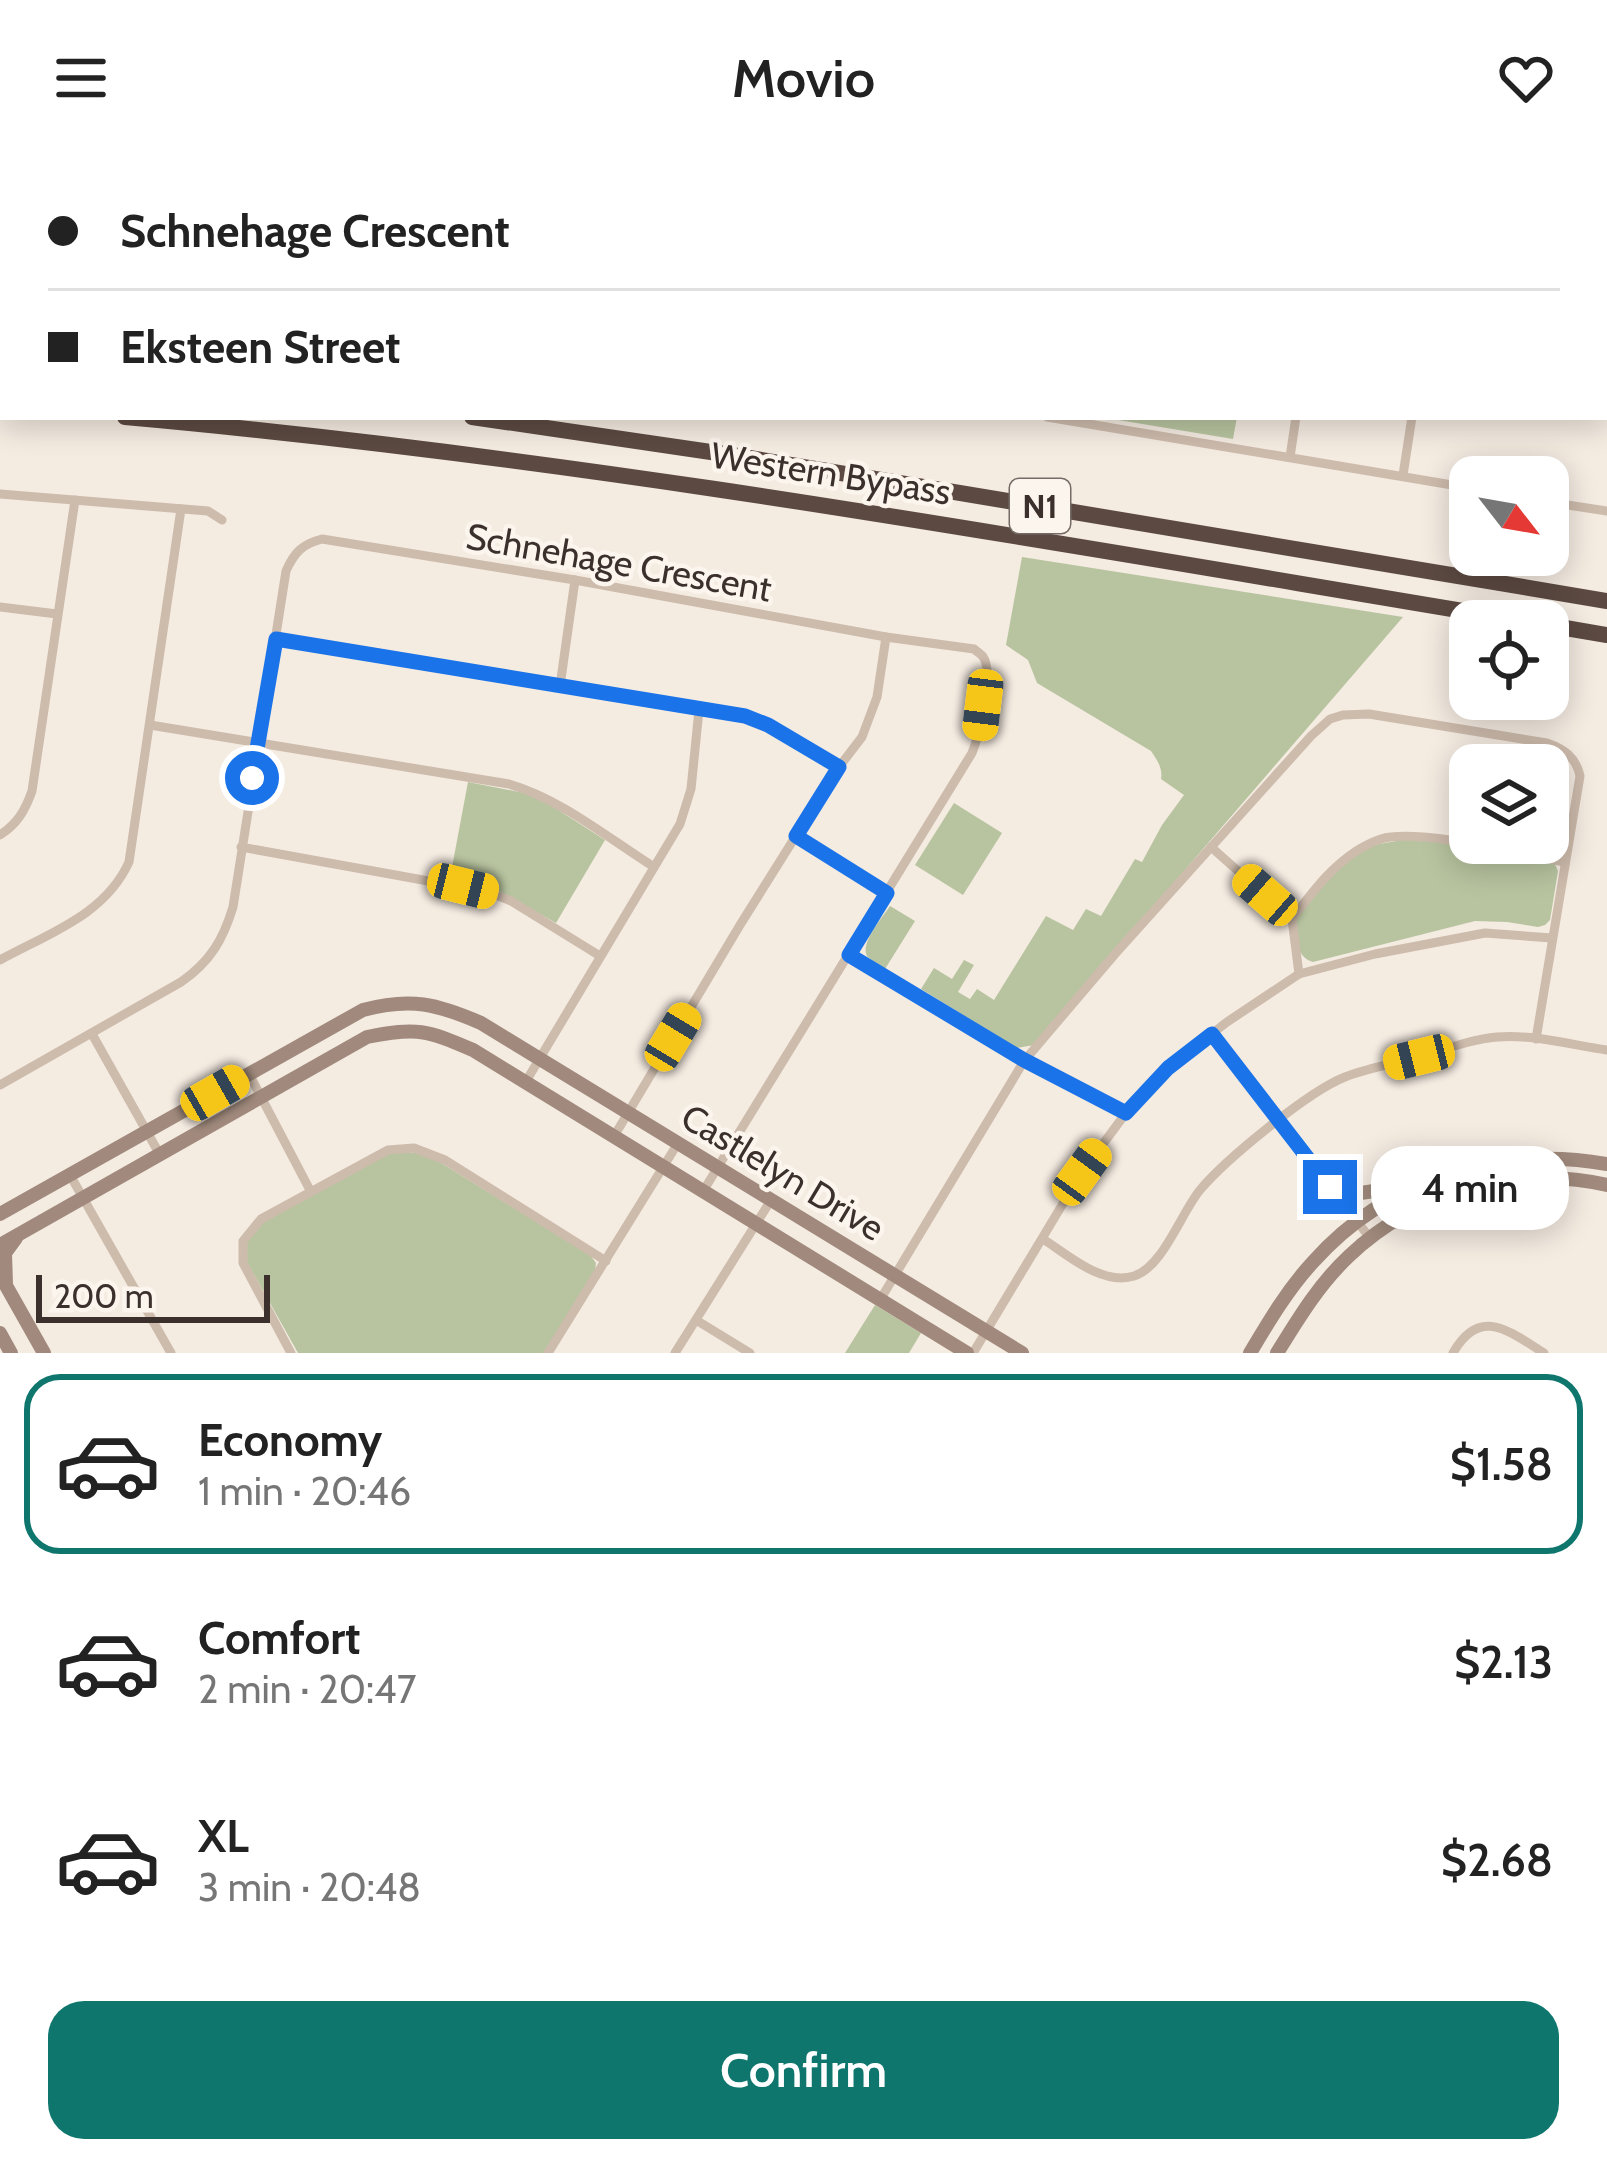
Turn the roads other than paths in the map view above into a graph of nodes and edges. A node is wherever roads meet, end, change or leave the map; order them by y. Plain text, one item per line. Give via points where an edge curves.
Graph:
1 (159, 420) edge
2 (492, 420) edge
3 (1064, 420) edge
4 (1296, 420) edge
5 (1412, 420) edge
6 (1290, 457) junction
7 (1403, 475) junction
8 (1449, 484) edge
9 (0, 494) edge
10 (74, 500) junction
11 (1569, 506) edge
12 (181, 509) junction
13 (1607, 512) edge
14 (222, 520) dead end
15 (575, 580) junction
16 (1607, 601) edge
17 (0, 607) edge
18 (1449, 608) edge
19 (57, 614) junction
20 (1569, 629) edge
21 (1607, 635) edge
22 (886, 637) junction
23 (276, 639) junction
24 (560, 686) junction
25 (699, 710) junction
26 (150, 725) junction
27 (257, 743) junction
28 (1543, 744) edge
29 (1569, 756) edge
30 (839, 767) junction
31 (0, 836) edge
32 (796, 836) junction
33 (1569, 839) edge
34 (1449, 841) edge
35 (242, 847) junction
36 (1211, 847) junction
37 (1565, 864) edge
38 (654, 867) junction
39 (887, 893) junction
40 (1292, 920) junction
41 (1552, 938) junction
42 (849, 955) junction
43 (600, 956) junction
44 (0, 960) edge
45 (1299, 974) junction
46 (92, 1034) junction
47 (1212, 1034) junction
48 (1536, 1039) junction
49 (1607, 1050) edge
50 (539, 1058) junction
51 (1024, 1060) junction
52 (249, 1074) junction
53 (525, 1082) junction
54 (0, 1085) edge
55 (262, 1097) junction
56 (628, 1113) junction
57 (1126, 1113) junction
58 (1279, 1120) junction
59 (147, 1131) junction
60 (613, 1138) junction
61 (678, 1143) junction
62 (1607, 1154) edge
63 (160, 1155) junction
64 (1579, 1160) junction
65 (1607, 1164) edge
66 (718, 1168) junction
67 (663, 1169) junction
68 (70, 1174) junction
69 (1418, 1184) junction
70 (1607, 1185) edge
71 (1330, 1187) junction
72 (311, 1192) junction
73 (702, 1193) junction
74 (83, 1198) junction
75 (771, 1200) junction
76 (0, 1214) edge
77 (1357, 1222) junction
78 (755, 1224) junction
79 (19, 1234) junction
80 (1370, 1238) junction
81 (1043, 1239) junction
82 (0, 1245) edge
83 (606, 1261) junction
84 (895, 1275) junction
85 (3, 1281) edge
86 (880, 1300) junction
87 (696, 1320) junction
88 (1267, 1324) junction
89 (986, 1330) junction
90 (0, 1333) edge
91 (1287, 1336) junction
92 (11, 1353) edge
93 (44, 1353) edge
94 (171, 1353) edge
95 (291, 1353) edge
96 (548, 1353) edge
97 (675, 1353) edge
98 (751, 1353) edge
99 (970, 1353) edge
100 (1022, 1353) edge
101 (1250, 1353) edge
102 (1277, 1353) edge
103 (1454, 1353) edge
104 (1544, 1353) edge

1 - 18 highway, Western Bypass / N1 via 738,490
2 - 16 highway, Western Bypass / N1
3 - 6 street
4 - 6 street
5 - 7 street
6 - 7 street
7 - 8 street
9 - 10 street
10 - 12 street
10 - 19 street
11 - 13 street
12 - 14 street
12 - 26 street
15 - 22 street, Schnehage Crescent
15 - 23 street, Schnehage Crescent via 322,539 292,557
15 - 24 street
17 - 19 street
19 - 31 street via 32,791
20 - 21 highway
22 - 30 street via 872,714
22 - 39 street, Schnehage Crescent via 974,649 987,673 972,753
23 - 24 street
23 - 27 street, Schnehage Crescent
24 - 25 street
25 - 30 street via 768,725
25 - 38 street via 687,807
26 - 27 street
26 - 44 street via 122,878 96,908
27 - 35 street, Schnehage Crescent
27 - 38 street via 530,790
28 - 36 street via 1356,713 1330,719
29 - 33 street via 1580,776
30 - 32 street
32 - 39 street
32 - 56 street
34 - 40 street via 1392,837 1367,845 1329,874
35 - 43 street via 489,892
35 - 46 street, Schnehage Crescent via 226,931 200,969
36 - 40 street
36 - 51 street
37 - 41 street
38 - 43 street
39 - 42 street, Schnehage Crescent
40 - 45 street
41 - 45 street via 1457,937
41 - 48 street
42 - 51 street
42 - 66 street, Schnehage Crescent
43 - 50 street
45 - 47 street
46 - 54 street, Schnehage Crescent
46 - 59 street
47 - 57 street
47 - 58 street
48 - 49 street
48 - 58 street via 1482,1039 1360,1072
50 - 52 street, Castlelyn Drive via 445,1007 402,1003 363,1010
50 - 53 street
50 - 56 street, Castlelyn Drive
51 - 57 street
51 - 84 street
52 - 55 street
52 - 59 street, Castlelyn Drive
53 - 55 street, Castlelyn Drive via 473,1050 415,1030 368,1037
53 - 60 street, Castlelyn Drive
55 - 63 street, Castlelyn Drive
55 - 72 street
56 - 60 street
56 - 61 street, Castlelyn Drive
57 - 81 street
58 - 71 street
58 - 81 street via 1209,1180 1139,1275 1100,1274
59 - 63 street
59 - 68 street, Castlelyn Drive
60 - 67 street, Castlelyn Drive
61 - 66 street, Castlelyn Drive
61 - 67 street
62 - 64 street
63 - 74 street, Castlelyn Drive
64 - 65 street
64 - 69 street via 1493,1163
66 - 73 street, Schnehage Crescent
66 - 75 street, Castlelyn Drive
67 - 73 street, Castlelyn Drive
67 - 83 street
68 - 74 street
68 - 76 street, Castlelyn Drive
69 - 71 street via 1354,1194
69 - 77 street
70 - 80 street via 1560,1178 1485,1184 1430,1202
71 - 77 street
72 - 83 street via 388,1150 422,1150
72 - 95 street via 261,1219 243,1241 243,1263
73 - 78 street, Castlelyn Drive
74 - 79 street, Castlelyn Drive
74 - 94 street
75 - 78 street
75 - 84 street, Castlelyn Drive
77 - 80 street
77 - 88 street via 1310,1264
78 - 86 street, Castlelyn Drive
78 - 87 street
79 - 82 street, Castlelyn Drive
79 - 85 street via 5,1253
80 - 91 street via 1333,1272
81 - 89 street
83 - 96 street
84 - 86 street
84 - 89 street, Castlelyn Drive
85 - 93 street
86 - 99 street, Castlelyn Drive
87 - 97 street
87 - 98 street
88 - 91 street
88 - 101 street
89 - 99 street
89 - 100 street, Castlelyn Drive
90 - 92 street
91 - 102 street
103 - 104 street via 1475,1329 1495,1326

